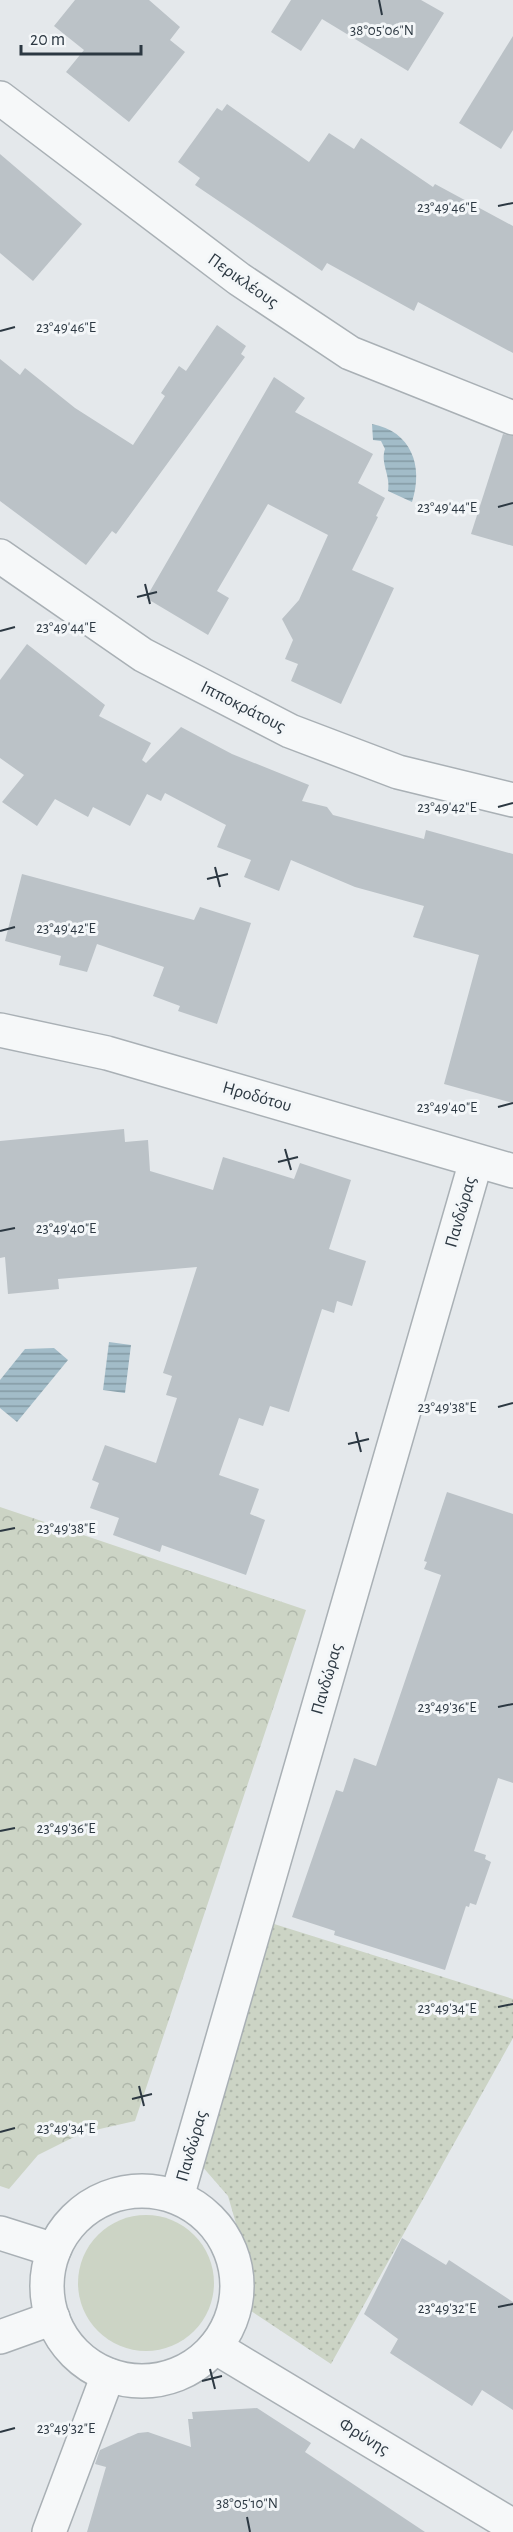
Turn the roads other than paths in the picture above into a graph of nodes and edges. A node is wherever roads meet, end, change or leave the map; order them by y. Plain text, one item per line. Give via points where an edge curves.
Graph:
1 (0, 98) edge
2 (513, 418) edge
3 (0, 556) edge
4 (513, 800) edge
5 (0, 1029) edge
6 (476, 1161) junction
7 (513, 1171) edge
8 (177, 2197) junction
9 (0, 2233) edge
10 (54, 2250) junction
11 (53, 2318) junction
12 (0, 2337) edge
13 (215, 2347) junction
14 (108, 2375) junction
15 (513, 2526) edge
16 (49, 2532) edge

1 - 2 street, Περικλέους via 239,279 350,353
3 - 4 street, Ιπποκράτους via 143,655 290,731 398,772
5 - 6 street, Ηροδότου via 107,1053
6 - 7 street, Ηροδότου
6 - 8 street, Πανδώρας
8 - 10 street via 139,2191 100,2200 69,2224
8 - 13 street via 210,2220 222,2235 234,2264 237,2293 233,2312
9 - 10 street
10 - 11 street via 47,2279
11 - 12 street
11 - 14 street via 74,2352
13 - 14 street via 184,2372 165,2378 145,2381
13 - 15 street, Φρύνης
14 - 16 street

